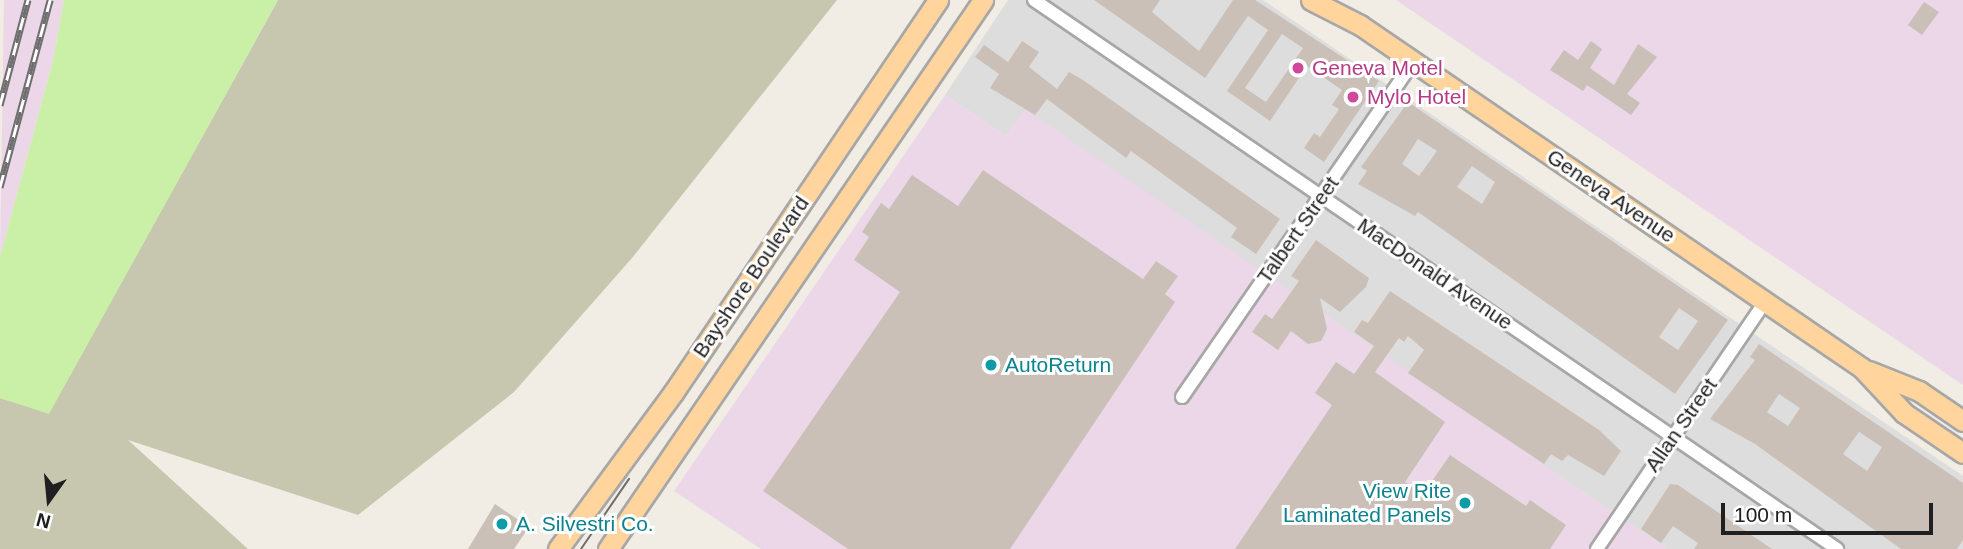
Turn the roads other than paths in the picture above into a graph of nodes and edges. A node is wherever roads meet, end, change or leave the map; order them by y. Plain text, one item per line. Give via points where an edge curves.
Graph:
1 (938, 0) edge
2 (983, 0) edge
3 (1034, 0) edge
4 (1311, 0) edge
5 (1334, 0) edge
6 (1360, 24) junction
7 (1414, 61) junction
8 (1321, 196) junction
9 (1765, 302) junction
10 (1862, 368) junction
11 (1182, 397) dead end
12 (1963, 421) edge
13 (1673, 437) junction
14 (1963, 453) edge
15 (558, 549) edge
16 (608, 549) edge
17 (1597, 549) edge
18 (1837, 549) edge

1 - 15 main road, Bayshore Boulevard via 673,393
2 - 16 main road, Bayshore Boulevard
3 - 8 street, MacDonald Avenue
4 - 6 main road, Geneva Avenue
5 - 6 main road, Geneva Avenue
6 - 7 main road, Geneva Avenue
7 - 8 street, Talbert Street
7 - 9 main road, Geneva Avenue
8 - 11 street, Talbert Street
8 - 13 street, MacDonald Avenue
9 - 10 main road, Geneva Avenue
9 - 13 street, Allan Street
10 - 12 main road, Geneva Avenue via 1919,391
10 - 14 main road, Geneva Avenue via 1904,413
13 - 17 street, Allan Street
13 - 18 street, MacDonald Avenue

